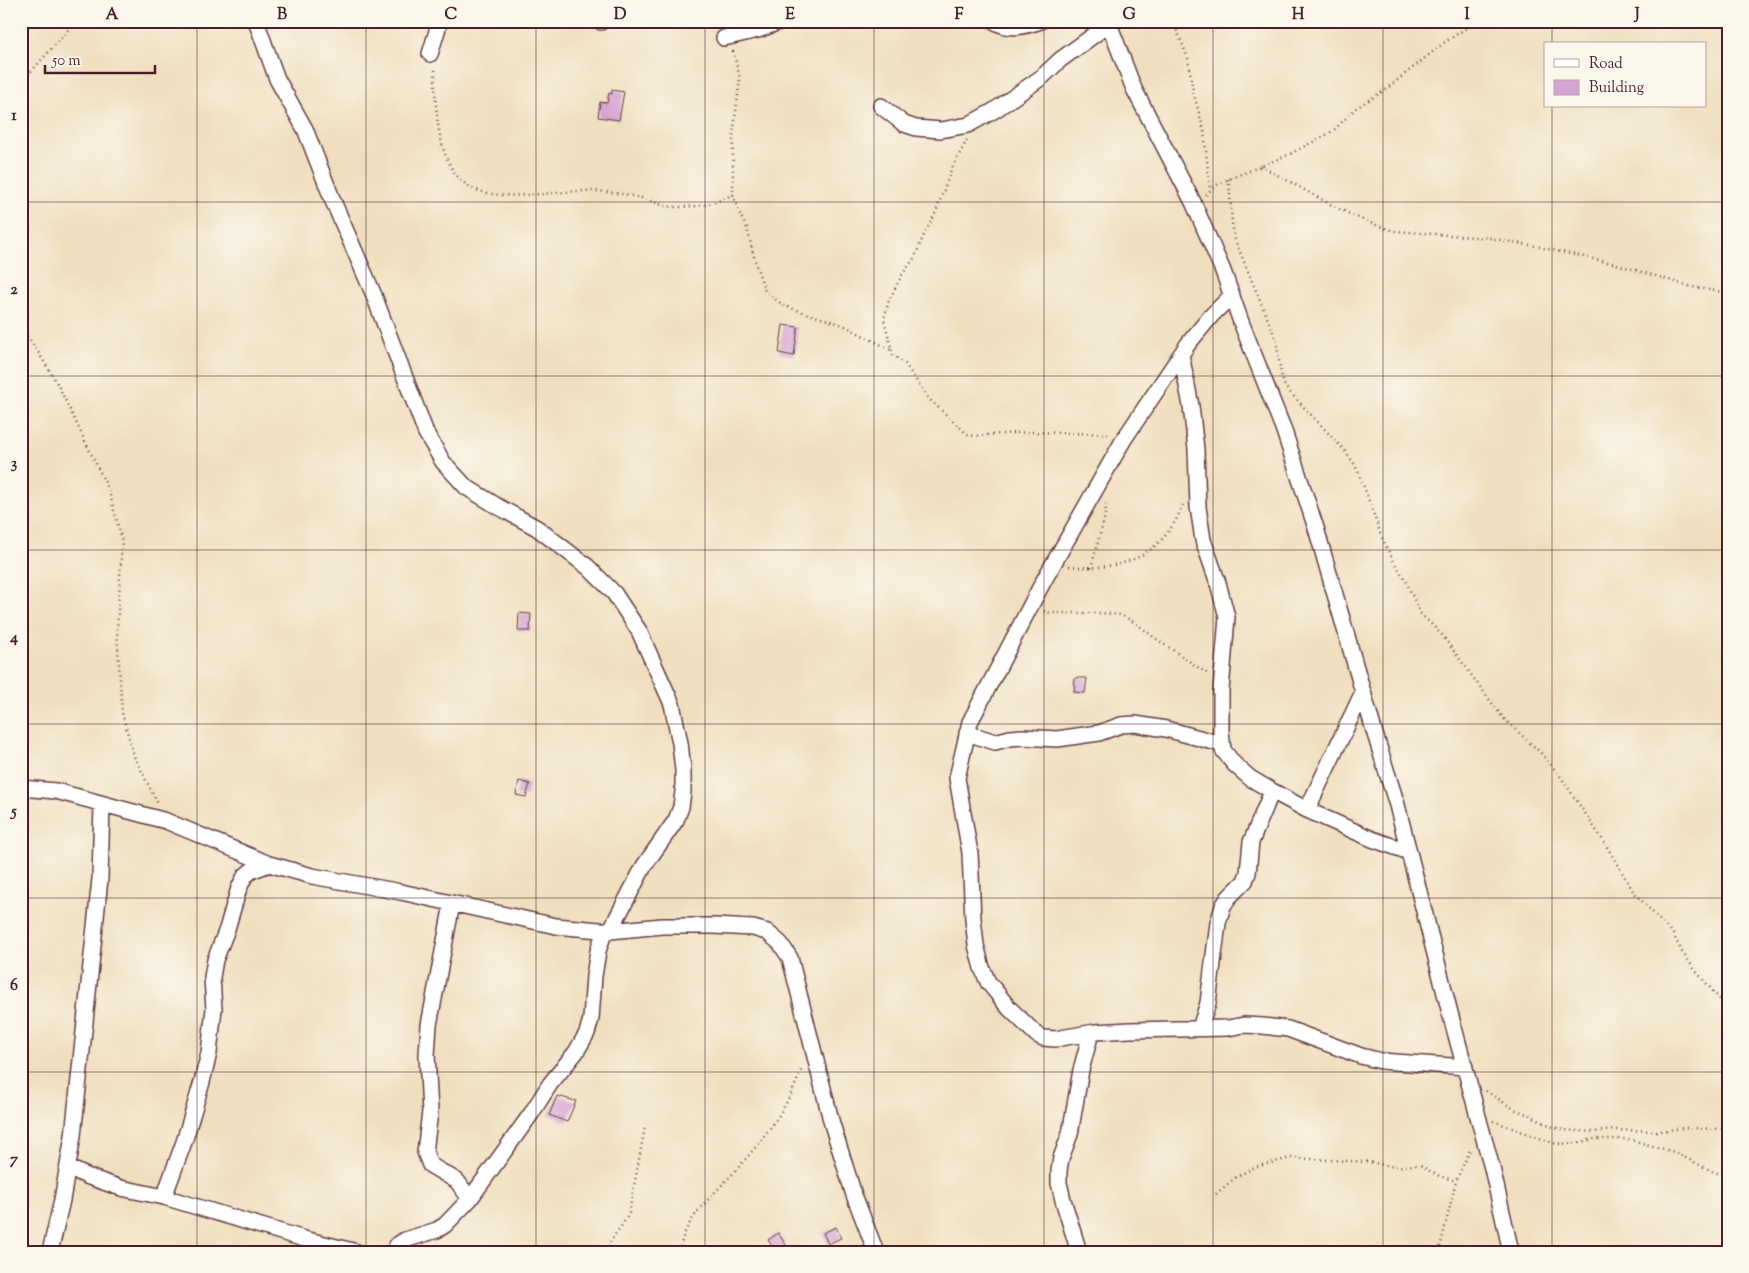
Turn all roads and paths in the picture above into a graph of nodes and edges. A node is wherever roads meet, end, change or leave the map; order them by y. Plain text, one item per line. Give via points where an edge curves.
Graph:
1 (76, 21) edge
2 (256, 21) edge
3 (440, 21) edge
4 (781, 21) edge
5 (994, 21) edge
6 (1041, 21) edge
7 (1173, 21) edge
8 (1477, 21) edge
9 (1108, 23) edge
10 (730, 37) joint
11 (430, 54) dead end
12 (435, 70) dead end
13 (21, 83) edge
14 (881, 106) dead end
15 (976, 120) junction
16 (1260, 166) junction
17 (1229, 179) junction
18 (1210, 190) junction
19 (734, 194) junction
20 (1196, 208) junction
21 (1728, 293) edge
22 (1232, 295) junction
23 (21, 328) edge
24 (892, 350) junction
25 (1181, 354) junction
26 (1127, 435) junction
27 (1107, 498) dead end
28 (1185, 499) dead end
29 (1052, 564) junction
30 (1091, 568) junction
31 (1032, 605) junction
32 (1222, 685) junction
33 (1363, 692) junction
34 (967, 733) junction
35 (1221, 744) junction
36 (21, 788) edge
37 (1272, 791) junction
38 (102, 804) junction
39 (1307, 810) junction
40 (166, 821) junction
41 (1408, 852) junction
42 (269, 864) junction
43 (452, 904) junction
44 (607, 931) junction
45 (1728, 1009) edge
46 (1200, 1028) junction
47 (1091, 1033) junction
48 (802, 1068) dead end
49 (1465, 1068) junction
50 (1469, 1083) junction
51 (1479, 1121) junction
52 (645, 1127) dead end
53 (1728, 1129) edge
54 (69, 1168) junction
55 (1728, 1176) edge
56 (1456, 1181) junction
57 (1216, 1194) dead end
58 (164, 1197) junction
59 (470, 1199) junction
60 (50, 1252) edge
61 (357, 1252) edge
62 (394, 1252) edge
63 (606, 1252) edge
64 (680, 1252) edge
65 (876, 1252) edge
66 (1079, 1252) edge
67 (1439, 1252) edge
68 (1511, 1252) edge

1 - 13 path
2 - 44 street via 277,79 305,129 373,293 426,433 443,462 466,488 538,528 588,567 614,593 639,630 672,704 683,770 681,806 676,820 644,866
3 - 11 street
4 - 10 street
5 - 6 street via 1014,28
7 - 18 path via 1188,58 1204,131
8 - 16 path via 1356,108 1328,134
9 - 15 street via 1042,77 996,110
9 - 20 street via 1134,89
10 - 19 path via 740,78 732,136
12 - 19 path via 435,98 443,146 456,175 468,185 504,196 592,191 620,194 672,208 701,207 718,203
14 - 15 street via 904,124 916,128 941,130 968,125
15 - 24 path via 951,170 915,257 887,306 884,319
16 - 17 path
16 - 21 path via 1333,206 1395,231 1489,238 1535,246 1616,264 1692,287
17 - 18 path
17 - 45 path via 1235,240 1276,339 1284,387 1355,465 1382,538 1420,613 1442,635 1503,718 1540,752 1561,777 1633,891 1672,932 1695,970
18 - 20 path
19 - 24 path via 765,290 784,306 843,325
20 - 22 street
22 - 25 street
22 - 33 street via 1284,428
23 - 40 path via 58,385 108,492 122,541 117,631 122,713 134,756
24 - 26 path via 895,357 906,364 929,399 967,434 1064,432
25 - 26 street
25 - 32 street via 1193,423 1203,540 1227,617
26 - 29 street
27 - 30 path
28 - 30 path via 1168,532 1136,560
29 - 30 path
29 - 31 street
31 - 32 path via 1050,613 1121,615
31 - 34 street via 1016,630
32 - 35 street
33 - 39 street
33 - 41 street
34 - 35 street via 995,742 1022,737 1057,739 1135,724
34 - 47 street via 957,778 970,853 976,945 985,975 1009,1008 1037,1035 1055,1039
35 - 37 street via 1234,764
36 - 38 street via 56,791
37 - 39 street
37 - 46 street via 1251,842 1245,881 1229,897 1220,914 1208,1003
38 - 40 street
38 - 54 street via 100,879
39 - 41 street
40 - 42 street
41 - 49 street
42 - 43 street via 312,876
42 - 58 street via 245,876 215,960 209,1053
43 - 44 street via 556,926
43 - 59 street via 429,1025 430,1112 425,1152 430,1165 457,1181
44 - 59 street via 598,951 591,1019 586,1034
44 - 65 street via 662,926 754,928 767,932 780,943 790,958 832,1124
46 - 47 street
46 - 49 street via 1244,1025 1288,1029 1380,1061
47 - 66 street via 1059,1171 1063,1200
48 - 64 path via 789,1099 765,1135 704,1203 686,1232
49 - 50 street
50 - 51 street
50 - 53 path via 1514,1109 1564,1130
51 - 55 path via 1556,1144 1628,1139 1674,1152
51 - 56 path
51 - 68 street
52 - 63 path via 629,1213 608,1243
54 - 58 street via 121,1188
54 - 60 street
56 - 57 path via 1414,1165 1394,1167 1290,1158 1255,1167 1236,1177
56 - 67 path
58 - 61 street
59 - 62 street via 437,1230 405,1240

